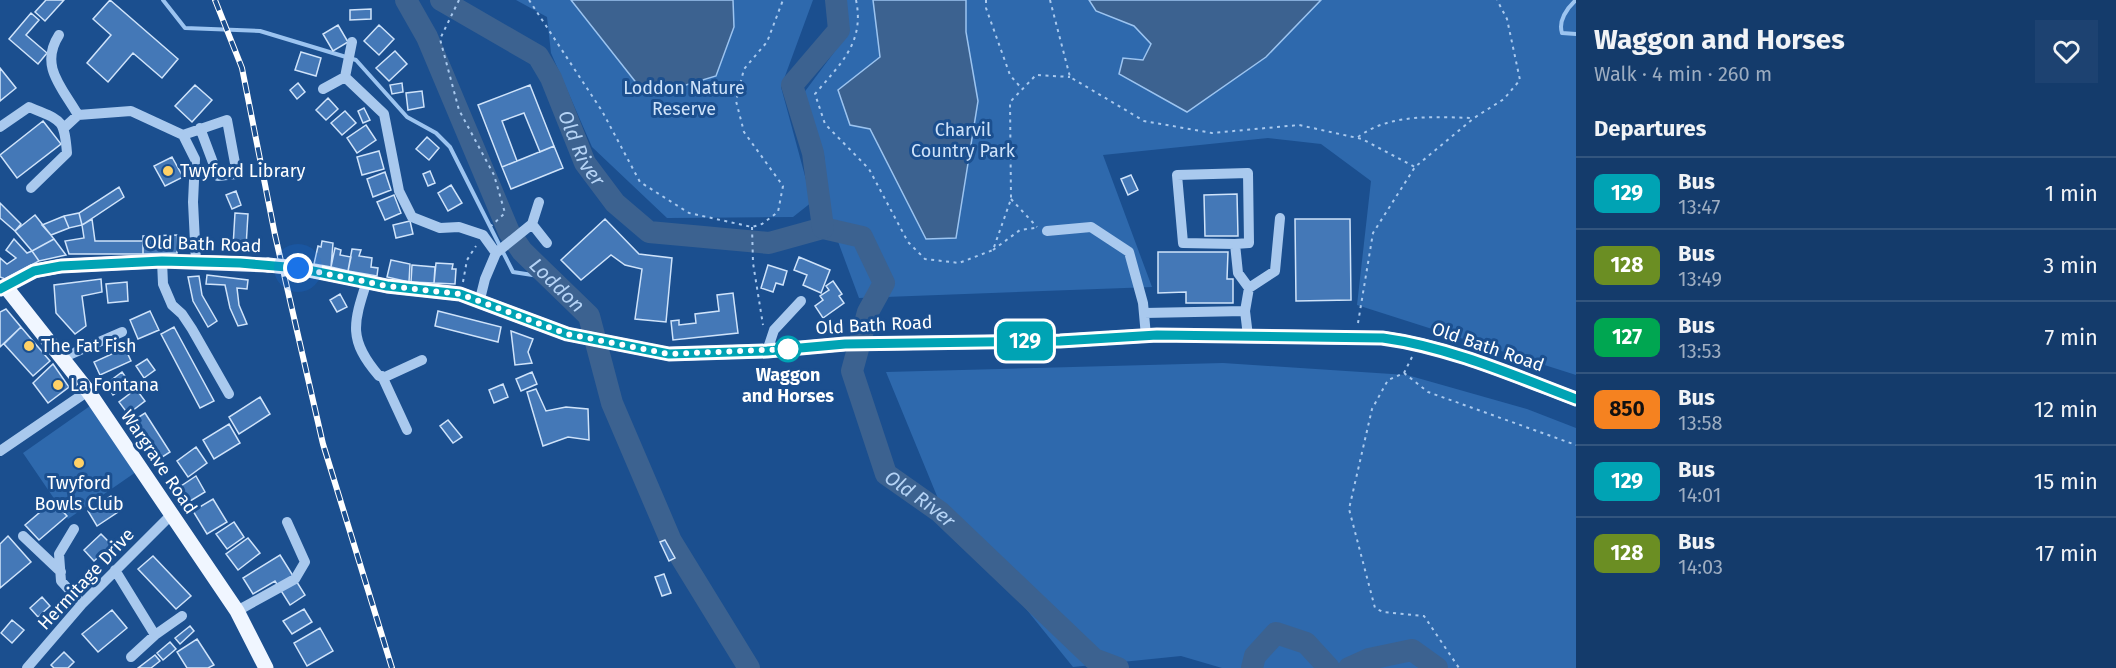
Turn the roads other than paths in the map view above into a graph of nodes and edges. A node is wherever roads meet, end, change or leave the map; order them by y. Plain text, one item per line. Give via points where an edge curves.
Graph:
1 (59, 35) dead end
2 (352, 42) dead end
3 (345, 77) junction
4 (323, 89) dead end
5 (78, 115) junction
6 (0, 127) edge
7 (64, 127) junction
8 (200, 128) junction
9 (183, 135) junction
10 (31, 188) dead end
11 (539, 202) dead end
12 (1280, 218) dead end
13 (528, 226) junction
14 (1047, 231) road end
15 (547, 243) dead end
16 (1235, 244) junction
17 (497, 252) junction
18 (162, 261) junction
19 (196, 262) junction
20 (367, 281) junction
21 (3, 288) edge
22 (1249, 288) junction
23 (480, 299) junction
24 (801, 301) dead end
25 (1245, 311) junction
26 (1144, 313) junction
27 (122, 332) dead end
28 (1146, 336) junction
29 (1248, 336) junction
30 (767, 351) junction
31 (62, 358) junction
32 (422, 360) dead end
33 (382, 376) junction
34 (88, 391) junction
35 (229, 394) dead end
36 (1576, 399) edge
37 (407, 430) dead end
38 (0, 451) edge
39 (171, 514) junction
40 (287, 522) dead end
41 (74, 530) dead end
42 (23, 536) dead end
43 (115, 570) junction
44 (61, 572) junction
45 (82, 604) junction
46 (237, 611) junction
47 (182, 616) dead end
48 (155, 635) junction
49 (131, 657) dead end
50 (27, 668) edge
51 (266, 668) edge

1 - 5 street via 50,48 49,60
2 - 3 street
3 - 4 street
3 - 17 street via 384,114 399,190 412,217 440,228 459,227 483,235
5 - 7 street
5 - 9 street via 131,111
6 - 7 street via 29,107 57,119
7 - 10 street via 66,153
8 - 8 street via 227,120 237,174 218,176
8 - 9 street
9 - 19 street via 195,159
11 - 13 street
12 - 22 street via 1275,271
13 - 15 street
13 - 17 street
14 - 26 street via 1091,227 1129,252
16 - 16 street via 1183,243 1178,175 1248,173 1249,243
16 - 22 street via 1238,273
17 - 23 street via 484,279
18 - 19 main road, Old Bath Road
18 - 21 main road, Old Bath Road via 61,266 34,271
18 - 35 street via 163,284 172,305 187,321
19 - 20 main road, Old Bath Road, bridge via 298,268
20 - 23 main road, Old Bath Road
20 - 33 street via 354,321 356,343 369,365
21 - 31 main road, Wargrave Road
22 - 25 street
23 - 30 main road, Old Bath Road via 567,334 669,354
24 - 30 street via 774,330
25 - 26 street
25 - 29 street
26 - 28 street
27 - 31 street
28 - 29 main road, Old Bath Road
28 - 30 main road, Old Bath Road via 845,344
29 - 36 main road, Old Bath Road via 1409,342
31 - 34 main road, Wargrave Road
32 - 33 street
33 - 37 street
34 - 38 street
34 - 39 main road, Wargrave Road
39 - 43 street, Hermitage Drive
39 - 46 main road, Wargrave Road
40 - 46 street via 305,562 295,579
41 - 44 street via 59,554
42 - 44 street
43 - 45 street, Hermitage Drive
43 - 48 street
44 - 45 street via 61,581
45 - 50 street, Hermitage Drive
46 - 51 main road, Wargrave Road
47 - 48 street
48 - 49 street

